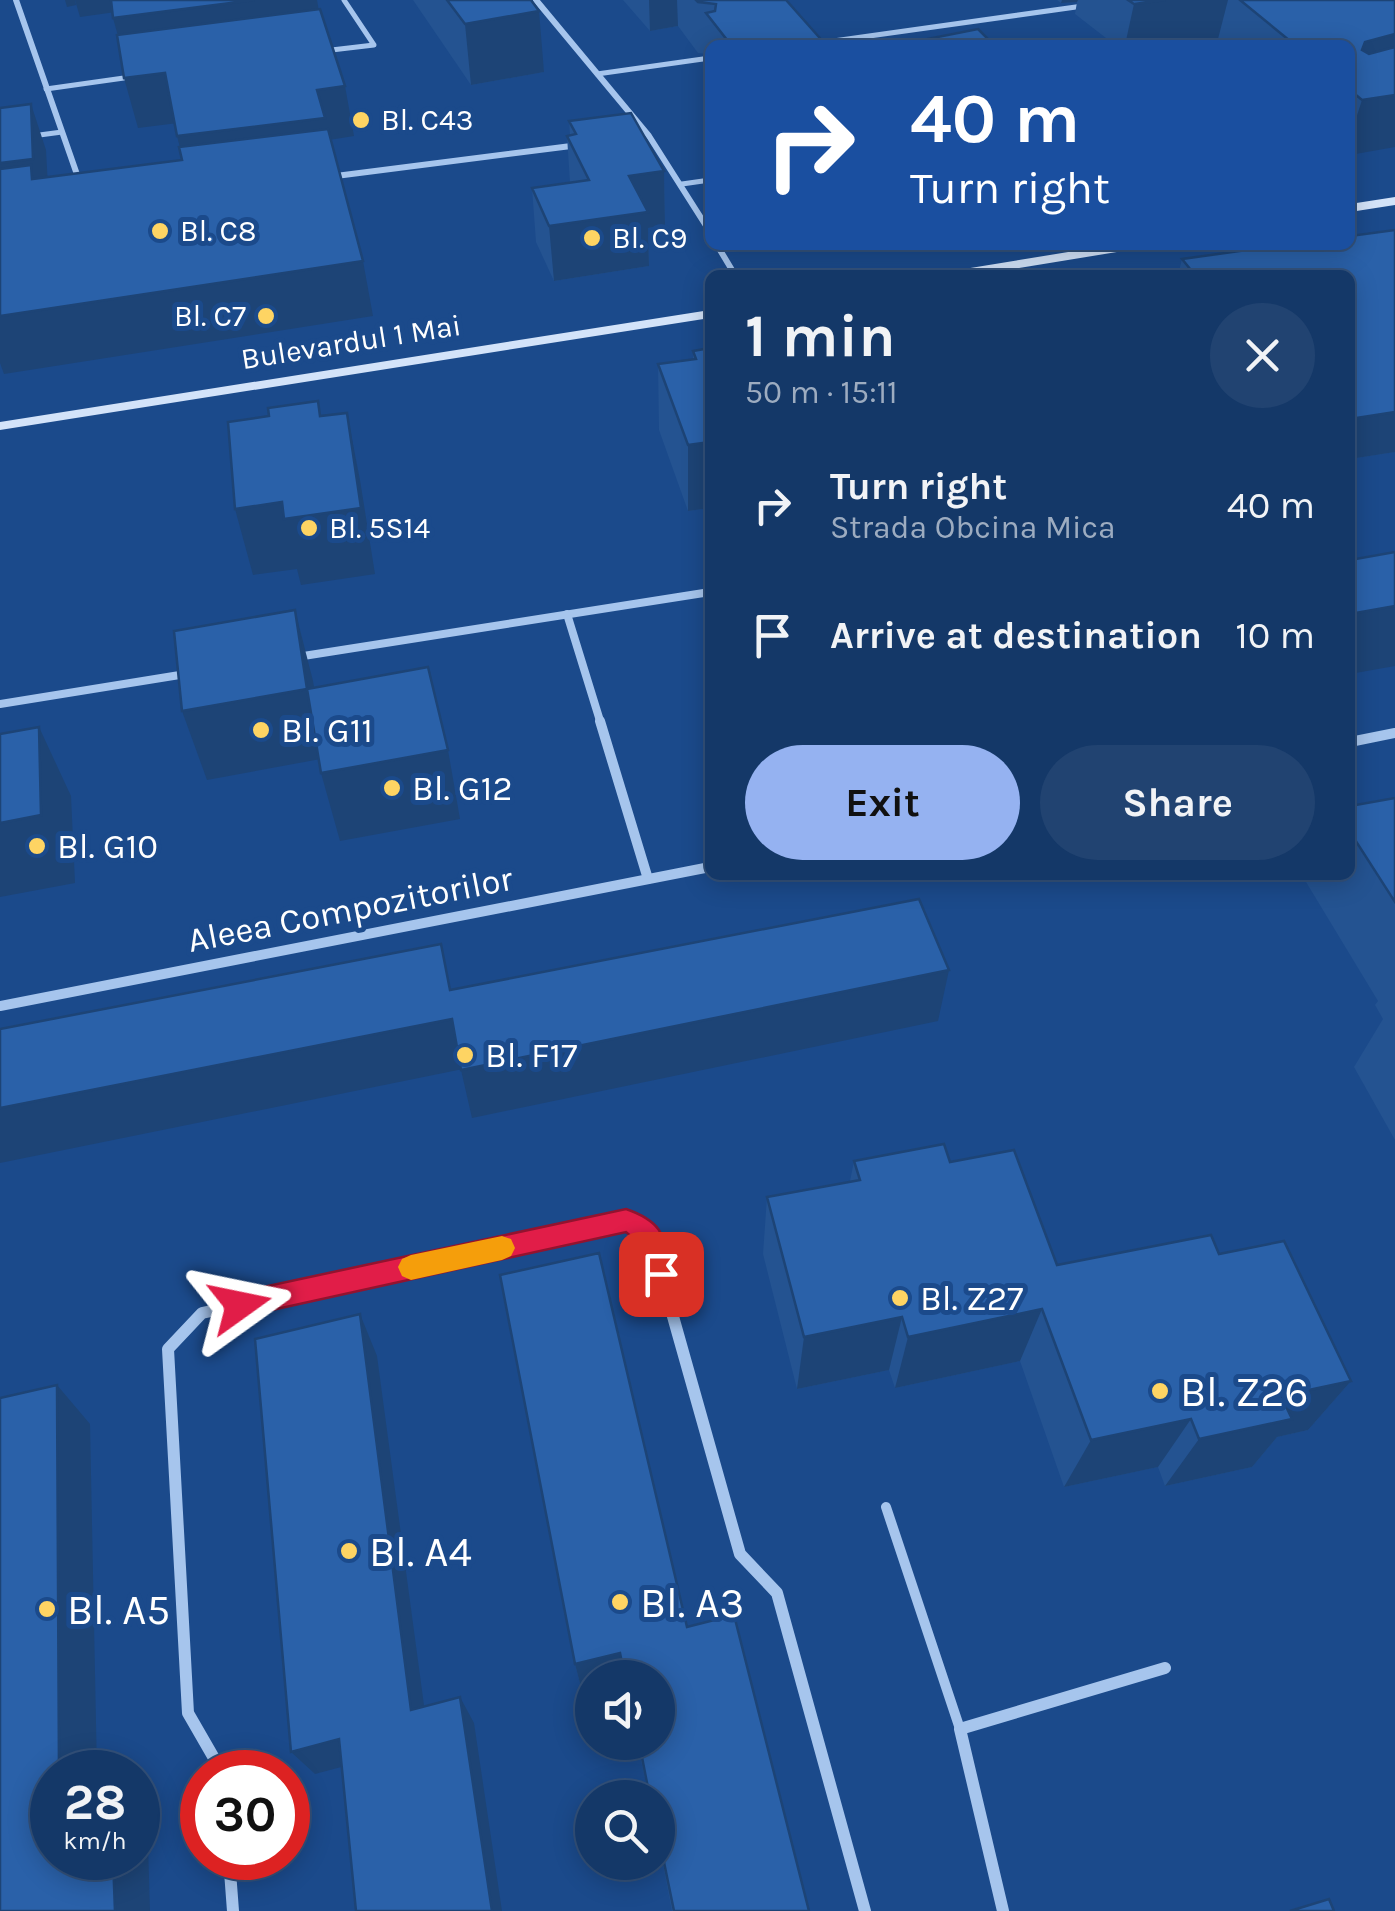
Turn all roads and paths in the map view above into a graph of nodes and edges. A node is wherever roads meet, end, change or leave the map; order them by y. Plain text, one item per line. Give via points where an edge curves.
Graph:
1 (16, 0) edge
2 (344, 0) edge
3 (536, 0) edge
4 (1092, 5) dead end
5 (841, 40) edge
6 (321, 52) edge
7 (705, 59) edge
8 (597, 74) junction
9 (140, 76) edge
10 (46, 89) junction
11 (62, 132) junction
12 (649, 136) junction
13 (16, 138) edge
14 (630, 138) edge
15 (591, 143) edge
16 (320, 178) edge
17 (705, 181) edge
18 (682, 184) junction
19 (83, 192) edge
20 (1395, 200) edge
21 (1355, 207) edge
22 (705, 223) edge
23 (1104, 250) edge
24 (982, 270) edge
25 (705, 315) edge
26 (0, 426) edge
27 (705, 593) edge
28 (567, 614) junction
29 (293, 657) edge
30 (196, 673) edge
31 (0, 704) edge
32 (1395, 733) edge
33 (1355, 741) edge
34 (705, 868) edge
35 (648, 879) junction
36 (0, 1006) edge
37 (886, 1507) dead end
38 (1165, 1668) dead end
39 (960, 1728) junction
40 (209, 1750) edge
41 (231, 1880) edge
42 (234, 1911) edge
43 (865, 1911) edge
44 (1003, 1911) edge

1 - 10 street
2 - 6 lane via 374,45
3 - 8 street
4 - 5 lane
7 - 8 lane
8 - 12 street
9 - 10 lane
10 - 11 street
11 - 13 lane
11 - 19 street
12 - 14 street
12 - 18 street
15 - 16 street
17 - 18 lane
18 - 22 street
20 - 21 main road
23 - 24 main road
25 - 26 main road, Bulevardul 1 Mai
27 - 28 street
28 - 29 street
28 - 35 street
30 - 31 street
32 - 33 street
34 - 35 street, Aleea Compozitorilor
35 - 36 street, Aleea Compozitorilor
37 - 39 lane
38 - 39 street
39 - 44 street
40 - 43 street via 188,1713 168,1349 202,1313 626,1221 642,1226 651,1239 740,1554 777,1593
41 - 42 street

